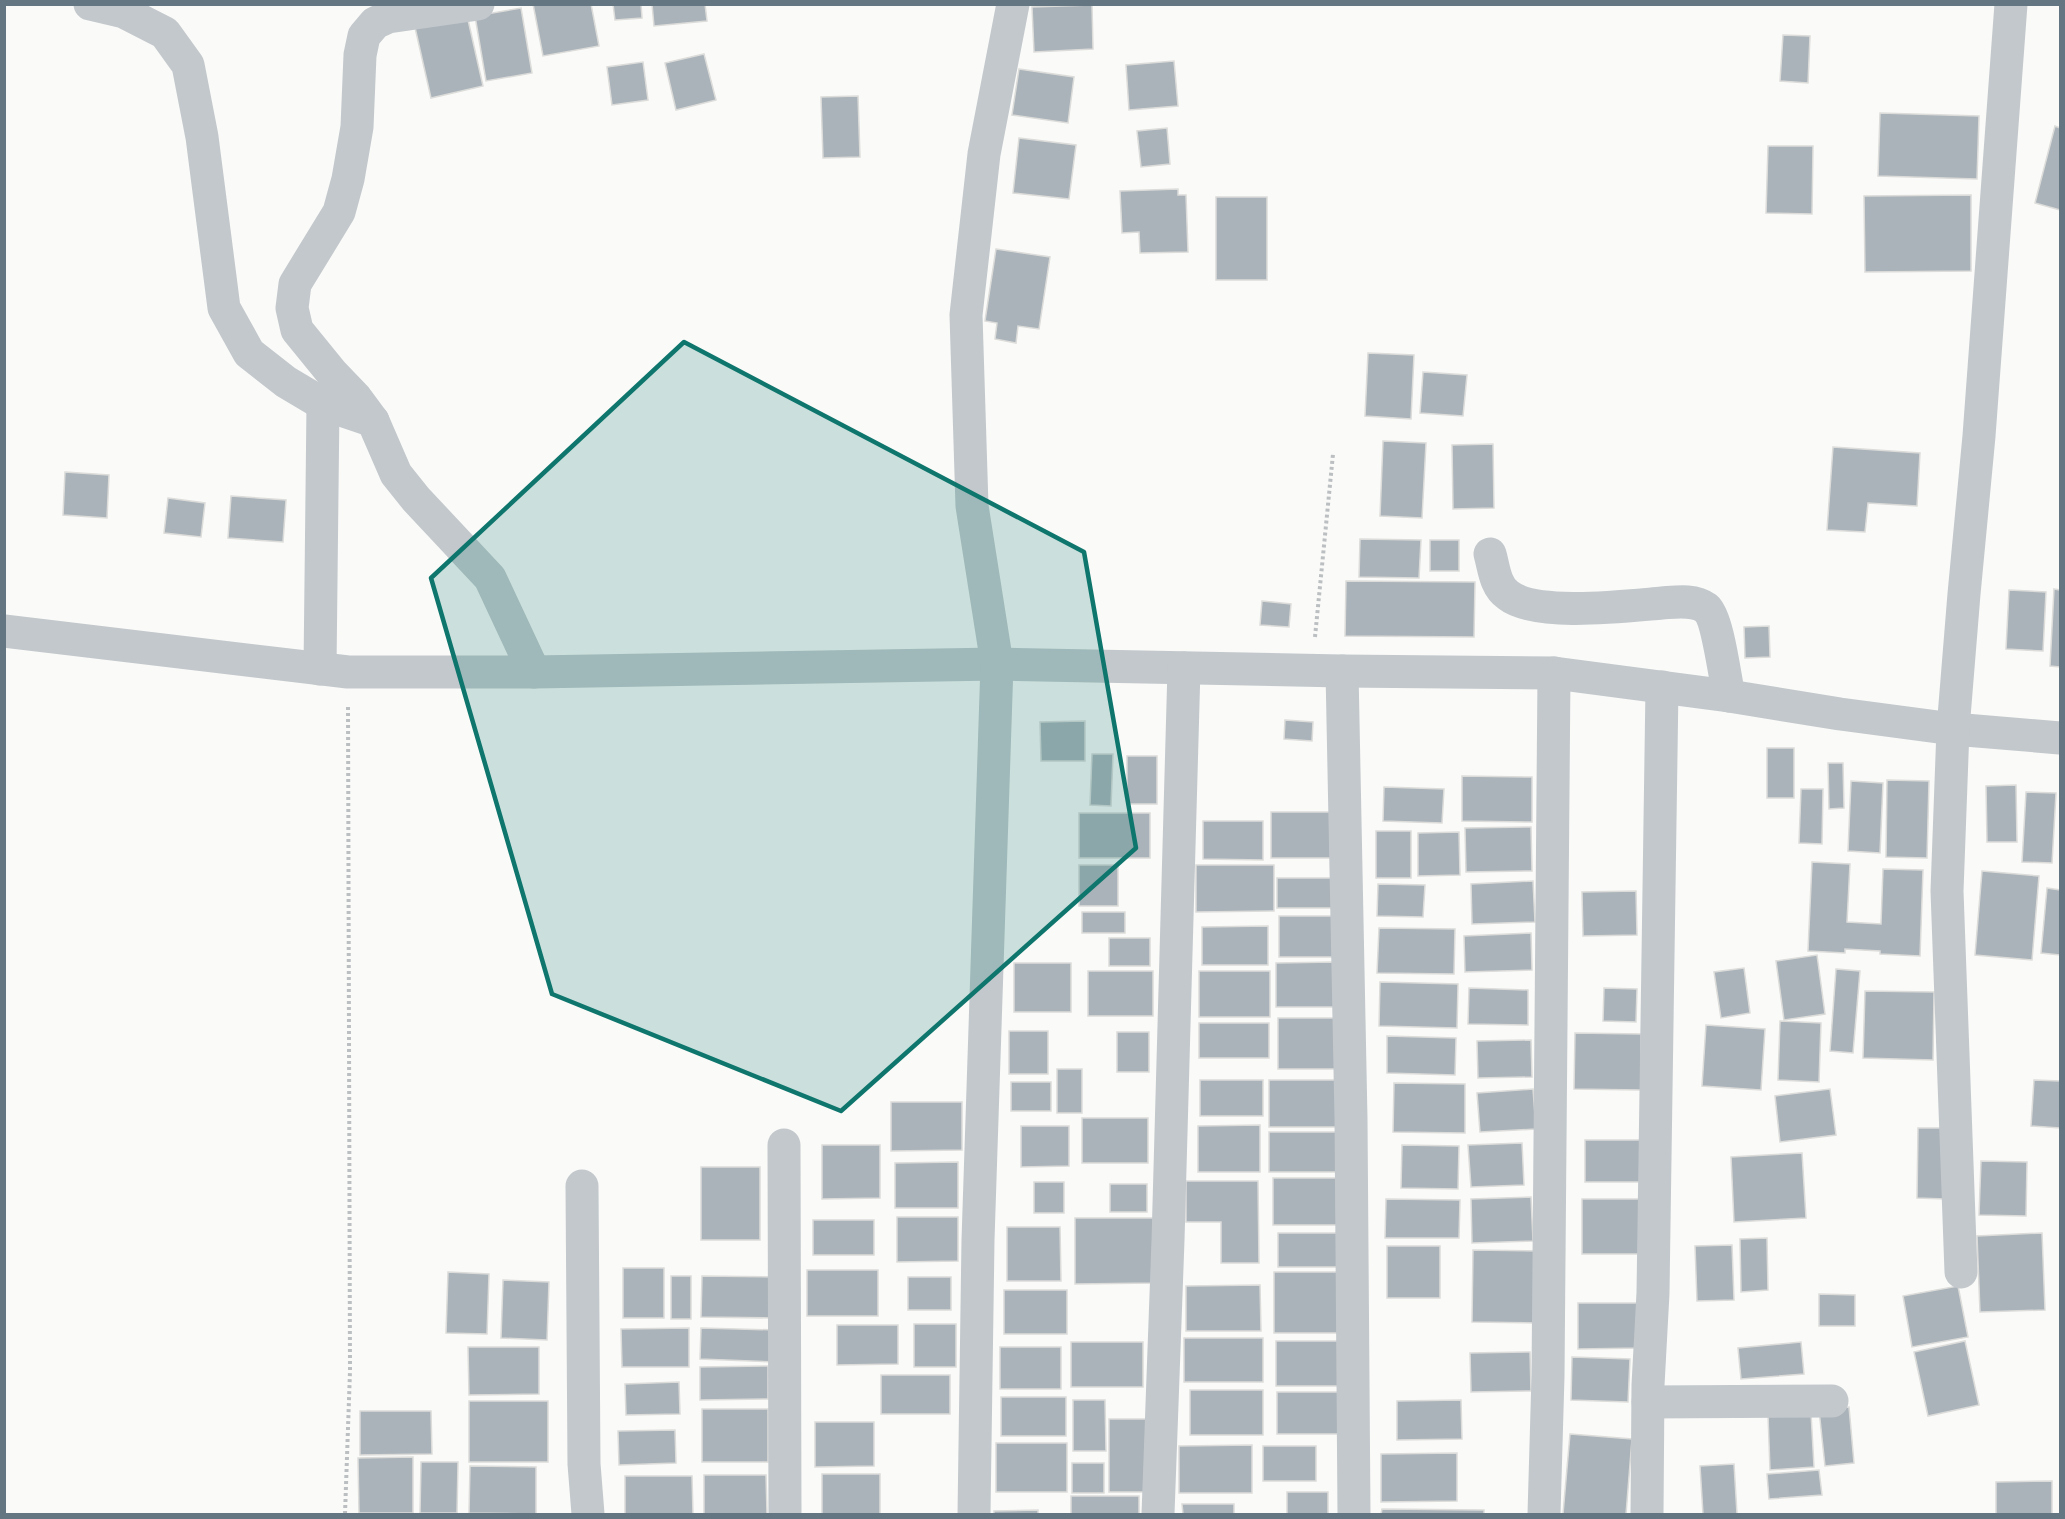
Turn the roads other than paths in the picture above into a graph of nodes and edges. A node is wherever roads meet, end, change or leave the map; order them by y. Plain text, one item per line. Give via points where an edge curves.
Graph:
1 (90, 4) edge
2 (478, 4) edge
3 (1012, 4) edge
4 (2011, 4) edge
5 (367, 14) edge
6 (323, 404) junction
7 (373, 421) junction
8 (1490, 554) dead end
9 (4, 631) edge
10 (997, 664) junction
11 (1184, 668) junction
12 (334, 670) junction
13 (1327, 671) junction
14 (534, 672) junction
15 (1554, 673) junction
16 (1662, 687) junction
17 (1728, 696) junction
18 (1953, 729) junction
19 (2061, 738) edge
20 (784, 1145) dead end
21 (582, 1186) dead end
22 (1961, 1272) dead end
23 (1832, 1401) dead end
24 (1648, 1402) junction
25 (588, 1515) edge
26 (785, 1515) edge
27 (974, 1515) edge
28 (1158, 1515) edge
29 (1354, 1515) edge
30 (1545, 1515) edge
31 (1647, 1515) edge

1 - 6 street via 124,12 165,33 188,65 202,137 224,308 249,353
2 - 5 street via 388,17
3 - 10 street via 984,154 966,315 972,506
4 - 18 street
5 - 7 street via 348,179 339,212 295,284 292,308 297,330
6 - 7 street
6 - 12 street
7 - 14 street via 396,474 490,578
8 - 17 street via 1497,583 1507,595 1521,602 1595,608 1697,603 1708,610 1716,630
9 - 12 street
10 - 11 street
10 - 14 street
10 - 27 street via 978,1240
11 - 13 street
11 - 28 street
12 - 14 street
13 - 15 street
13 - 29 street via 1352,1142
15 - 16 street
15 - 30 street
16 - 17 street
16 - 24 street
17 - 18 street
18 - 19 street
18 - 22 street via 1947,891
20 - 26 street
21 - 25 street
23 - 24 street
24 - 31 street

